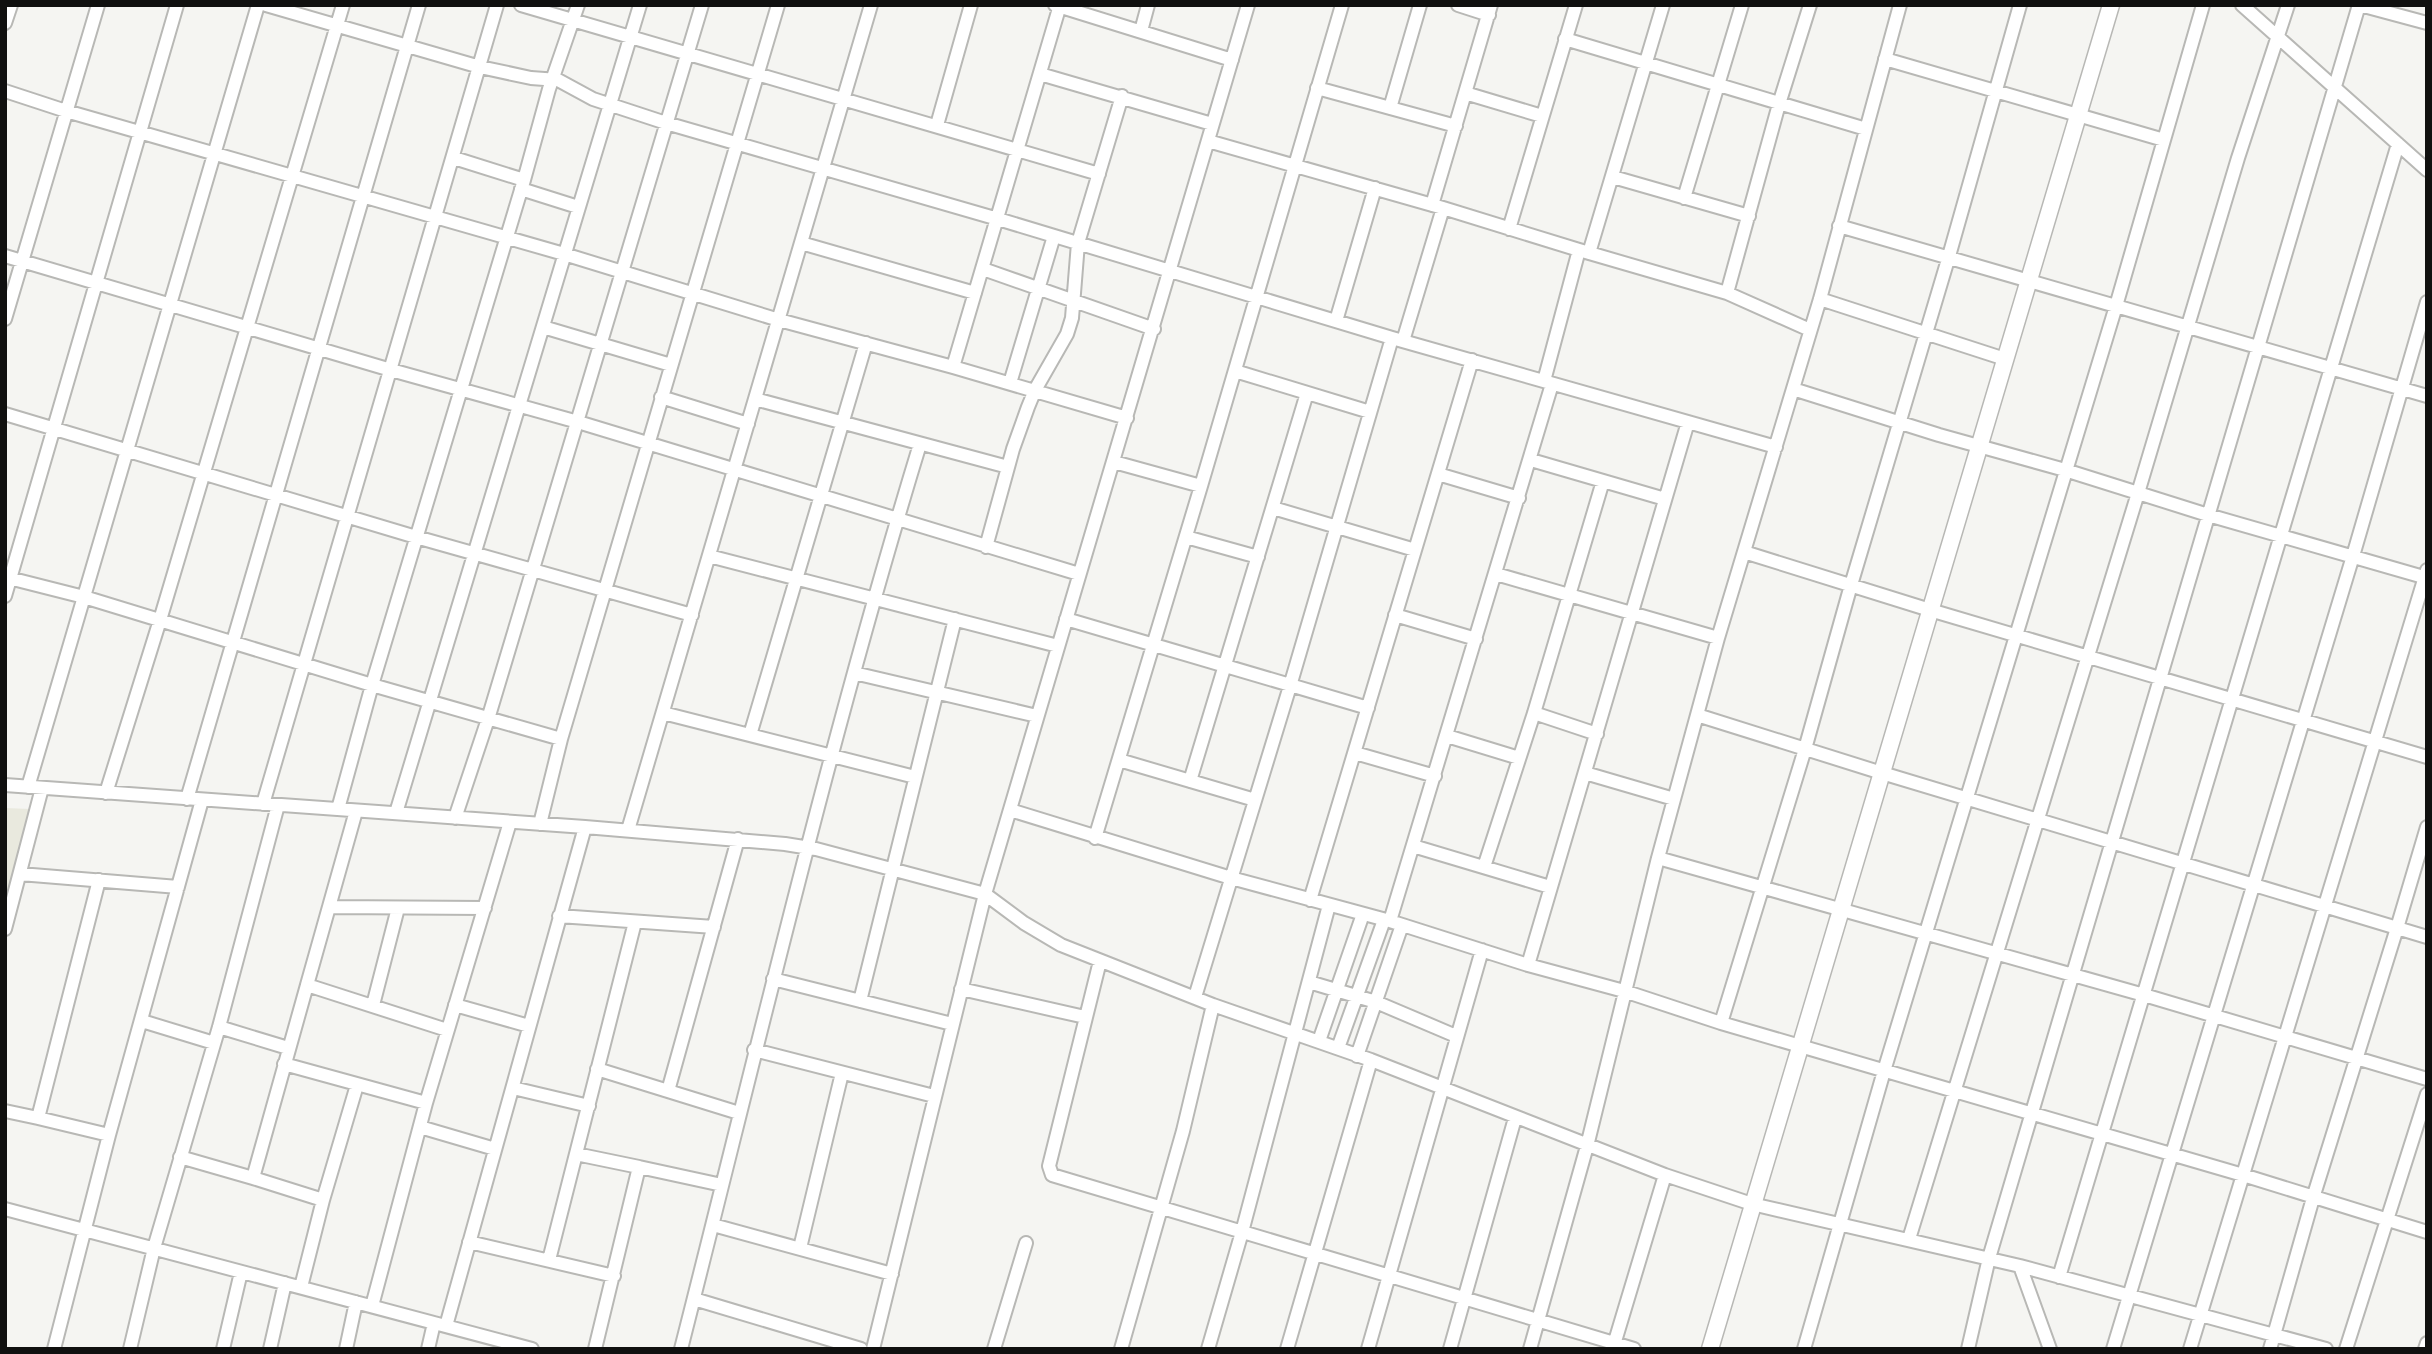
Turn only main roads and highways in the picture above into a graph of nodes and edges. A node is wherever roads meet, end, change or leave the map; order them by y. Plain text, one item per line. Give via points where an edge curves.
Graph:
1 (2111, 5) edge
2 (1710, 1349) edge

1 - 2 main road

